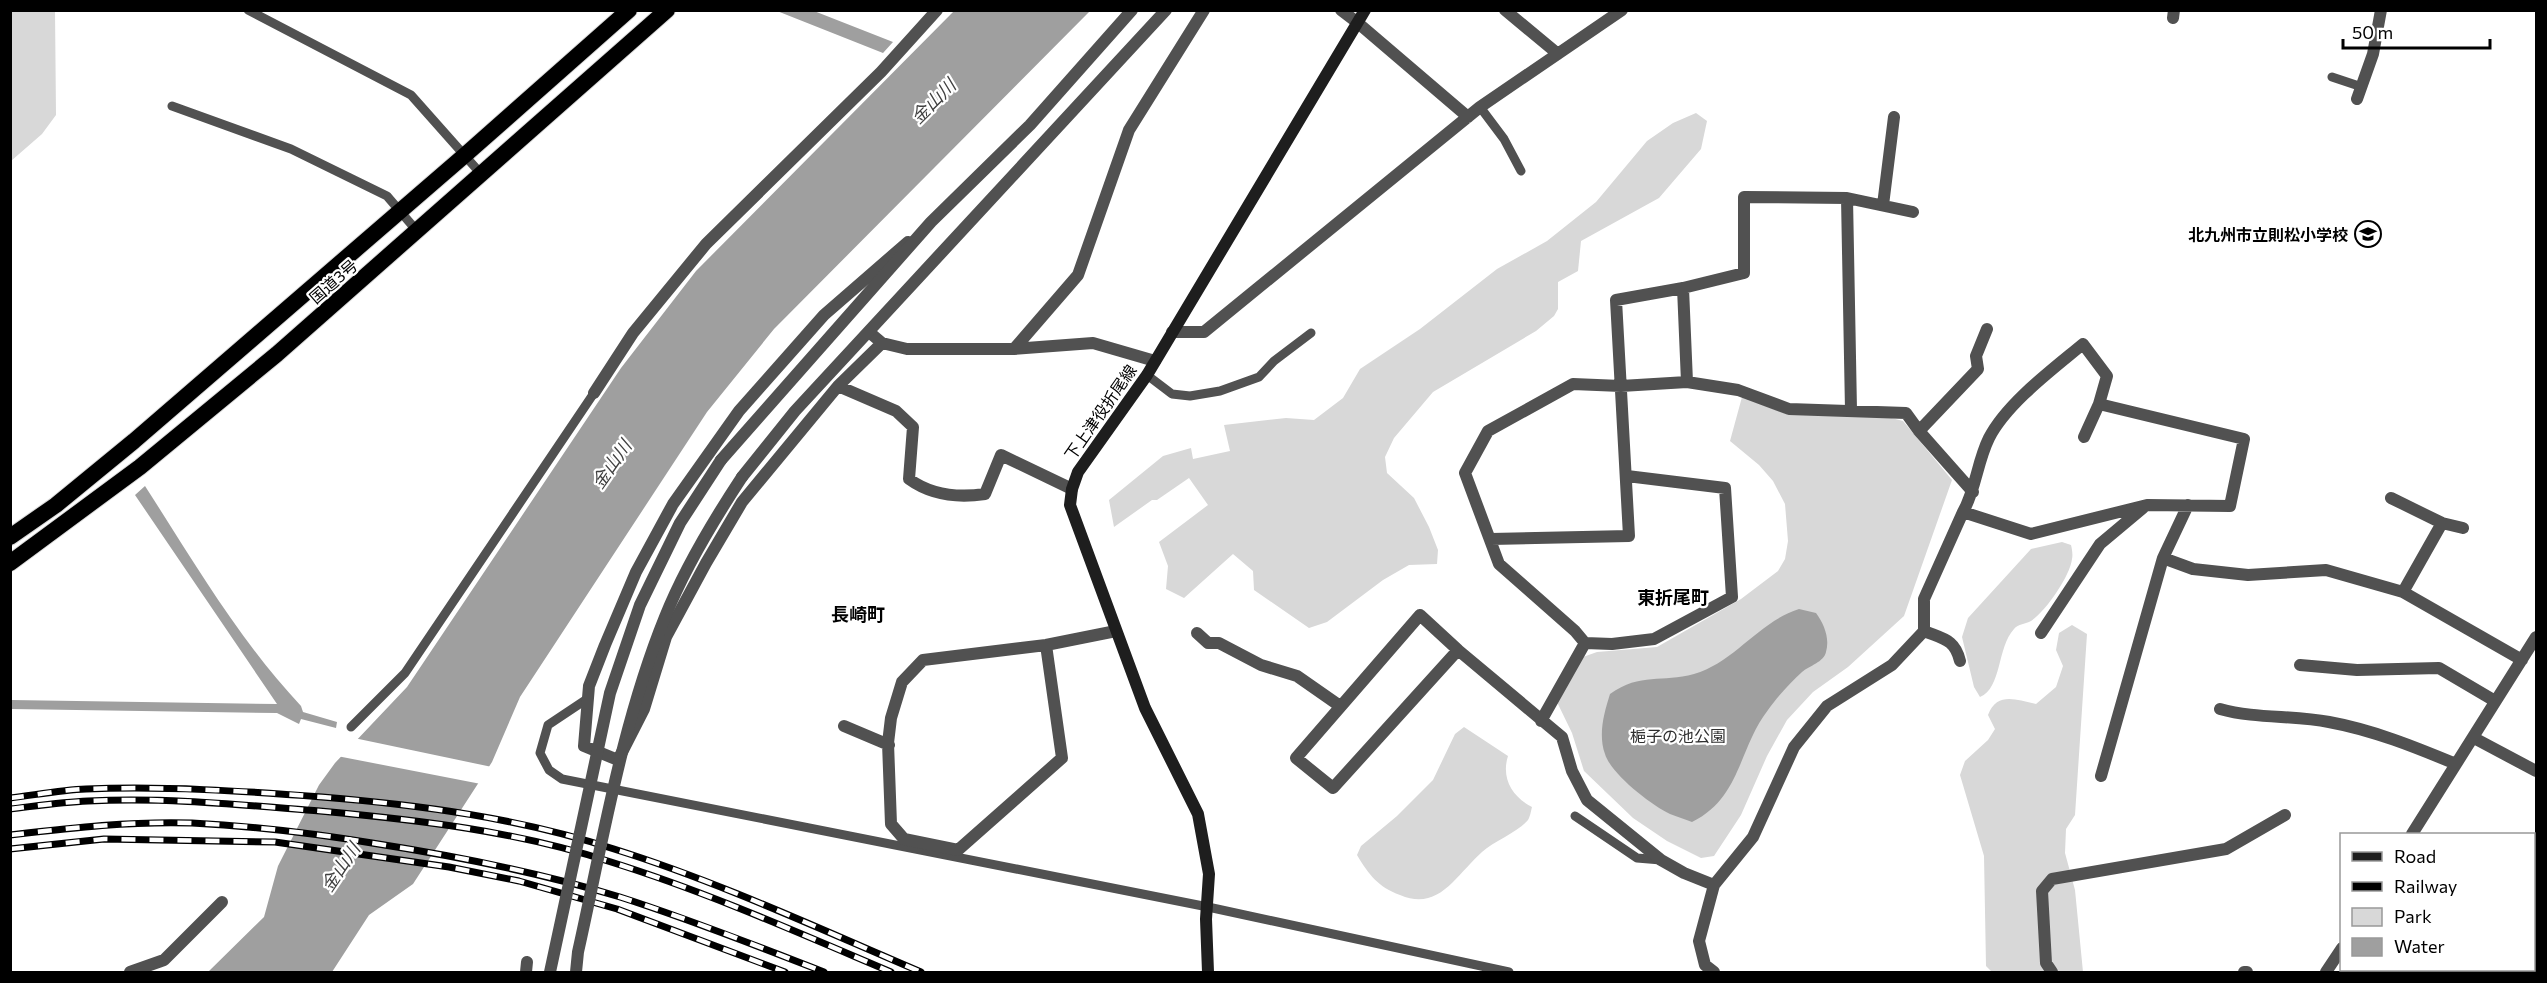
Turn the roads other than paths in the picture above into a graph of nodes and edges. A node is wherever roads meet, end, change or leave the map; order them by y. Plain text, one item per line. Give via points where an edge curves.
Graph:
1 (248, 10) edge
2 (629, 10) edge
3 (667, 10) edge
4 (937, 10) edge
5 (1132, 10) edge
6 (1166, 10) edge
7 (1204, 10) edge
8 (1341, 10) edge
9 (1365, 10) edge
10 (1505, 10) edge
11 (1622, 10) edge
12 (2381, 10) edge
13 (1358, 22) junction
14 (1557, 54) junction
15 (2332, 77) dead end
16 (2359, 93) joint
17 (172, 106) dead end
18 (1480, 107) junction
19 (1468, 117) junction
20 (1894, 117) dead end
21 (465, 156) junction
22 (1521, 171) dead end
23 (482, 175) junction
24 (1847, 198) junction
25 (1883, 206) junction
26 (400, 212) junction
27 (1913, 212) dead end
28 (931, 222) junction
29 (417, 231) junction
30 (1683, 288) junction
31 (1987, 329) dead end
32 (869, 332) junction
33 (1172, 332) junction
34 (1311, 333) dead end
35 (882, 343) junction
36 (1014, 349) junction
37 (1155, 361) junction
38 (1147, 375) junction
39 (1687, 382) junction
40 (838, 386) junction
41 (1621, 386) junction
42 (594, 393) joint
43 (2099, 404) junction
44 (1851, 410) junction
45 (1919, 431) junction
46 (2084, 437) dead end
47 (1627, 476) junction
48 (1071, 489) junction
49 (1973, 492) junction
50 (2391, 498) dead end
51 (2147, 505) junction
52 (2188, 505) junction
53 (1963, 512) junction
54 (2442, 523) junction
55 (2463, 528) dead end
56 (10, 537) edge
57 (1491, 539) junction
58 (2163, 558) junction
59 (10, 563) edge
60 (2403, 592) junction
61 (1924, 631) junction
62 (1116, 632) junction
63 (1197, 633) dead end
64 (2041, 633) dead end
65 (2536, 637) edge
66 (1585, 643) junction
67 (1046, 645) junction
68 (1458, 650) junction
69 (2522, 660) junction
70 (1960, 661) dead end
71 (2300, 665) dead end
72 (587, 699) junction
73 (2495, 701) junction
74 (1340, 706) junction
75 (2220, 709) dead end
76 (1542, 721) junction
77 (844, 726) dead end
78 (351, 727) dead end
79 (2474, 738) junction
80 (889, 745) junction
81 (2456, 764) junction
82 (2536, 771) edge
83 (2102, 777) dead end
84 (2285, 815) dead end
85 (1575, 816) dead end
86 (2413, 833) edge
87 (1661, 860) junction
88 (1714, 885) junction
89 (222, 902) dead end
90 (1208, 906) junction
91 (2340, 951) edge
92 (130, 972) edge
93 (550, 972) edge
94 (576, 972) edge
95 (1208, 972) edge
96 (1509, 972) edge
97 (1714, 972) edge
98 (2052, 972) edge
99 (2326, 972) edge

1 - 21 lane via 411,95
2 - 21 highway, 国道3号
3 - 23 highway, 国道3号
4 - 42 street via 881,72 706,244 633,333
5 - 28 street via 1030,125
6 - 32 street
7 - 36 street via 1129,130 1078,275
8 - 13 street
9 - 13 main road, 下上津役折尾線
10 - 14 street
11 - 14 street
12 - 16 street via 2373,54
13 - 19 street
13 - 33 main road, 下上津役折尾線
14 - 18 street
15 - 16 lane
17 - 26 lane via 291,149 387,196
18 - 19 street
18 - 22 lane
19 - 33 street via 1204,332
20 - 25 street
21 - 23 lane
21 - 26 highway, 国道3号
23 - 29 highway, 国道3号
24 - 25 street
24 - 30 street via 1744,197 1744,273
24 - 44 street
25 - 27 street
26 - 29 lane
26 - 56 highway, 国道3号 via 134,441
28 - 72 street via 824,315 739,411 673,504 636,572 604,645
28 - 93 street, bridge via 721,460 680,522 645,595 610,693
29 - 59 highway, 国道3号 via 140,467
30 - 39 street
30 - 41 street via 1616,300
31 - 45 street via 1976,356 1978,369
32 - 35 street
32 - 94 street, bridge via 795,411 742,477 709,528 666,615 637,697
33 - 37 main road, 下上津役折尾線
34 - 38 lane via 1259,377 1220,391 1190,396 1172,394
35 - 36 street via 906,350
35 - 40 street
36 - 37 street via 1093,343
37 - 38 main road, 下上津役折尾線
38 - 48 main road, 下上津役折尾線 via 1078,472
39 - 41 street
39 - 44 street via 1738,390 1789,409
40 - 48 street via 896,411 913,427 909,479 921,488 961,498 984,494 1001,455
40 - 72 street via 742,502 706,563 666,637 644,709 618,760 584,746
41 - 47 street
41 - 57 street via 1573,384 1488,431 1465,474
42 - 78 lane via 405,673
43 - 46 street
43 - 49 street via 2107,376 2083,344 2033,385 2003,418 1989,439
43 - 52 street via 2244,439 2230,506
44 - 45 street via 1906,414
45 - 49 street
47 - 57 street via 1629,536
47 - 66 street via 1725,488 1732,597 1654,639
48 - 62 main road via 1070,505
49 - 53 street
50 - 54 street
51 - 52 street
51 - 53 street via 2031,534
51 - 64 street via 2100,543
52 - 58 street
53 - 61 street via 1924,599
54 - 55 street
54 - 60 street
57 - 66 street via 1499,564
58 - 60 street via 2193,569 2248,575 2326,570
58 - 83 street
60 - 69 street
61 - 70 street via 1950,641 1957,648
61 - 88 street via 1892,665 1827,706 1812,724 1794,747 1753,837
62 - 67 street
62 - 90 main road via 1145,708 1198,814 1209,874
63 - 74 street via 1208,643 1219,643 1261,665 1297,676
65 - 69 street
66 - 76 street
67 - 80 street via 923,660 897,693
67 - 80 street via 1062,758 958,850 904,839 891,824
68 - 74 street via 1420,615
68 - 74 street via 1333,788 1296,758
68 - 76 street
69 - 73 street
71 - 73 street via 2357,670 2439,668
72 - 90 lane via 548,725 540,753 549,770 562,779
73 - 79 street
75 - 81 street via 2329,722 2387,737
76 - 87 street via 1563,737 1572,771 1587,800
77 - 80 street
79 - 81 street
79 - 82 street
81 - 86 street
84 - 98 street via 2226,849 2052,879 2042,891 2046,963
85 - 87 lane via 1637,858
87 - 88 street
88 - 97 street via 1699,941 1705,964
89 - 92 street via 164,960
90 - 95 main road
90 - 96 lane
91 - 99 street

